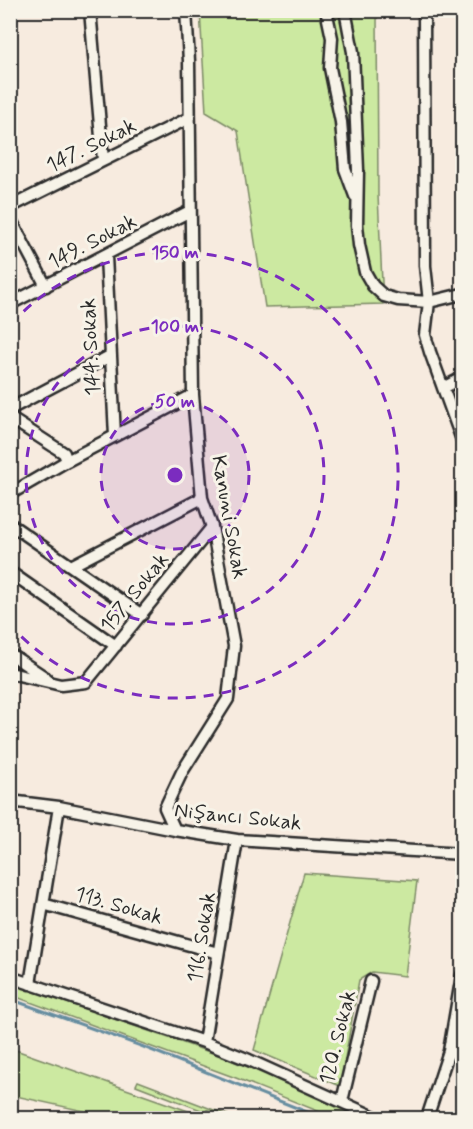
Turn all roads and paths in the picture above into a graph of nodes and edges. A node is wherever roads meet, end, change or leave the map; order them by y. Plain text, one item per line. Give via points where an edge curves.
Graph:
1 (90, 10) edge
2 (186, 10) edge
3 (326, 10) edge
4 (345, 10) edge
5 (424, 10) edge
6 (189, 118) junction
7 (103, 160) junction
8 (357, 201) junction
9 (10, 207) edge
10 (190, 211) junction
11 (10, 218) edge
12 (106, 256) junction
13 (46, 286) junction
14 (462, 294) edge
15 (429, 302) junction
16 (10, 304) edge
17 (110, 356) junction
18 (462, 378) edge
19 (443, 388) junction
20 (193, 395) junction
21 (10, 409) edge
22 (10, 418) edge
23 (462, 435) edge
24 (114, 436) junction
25 (67, 461) junction
26 (10, 494) edge
27 (202, 498) junction
28 (10, 524) edge
29 (212, 527) junction
30 (71, 566) junction
31 (10, 572) edge
32 (141, 615) junction
33 (116, 646) junction
34 (10, 654) edge
35 (10, 673) edge
36 (53, 683) junction
37 (10, 801) edge
38 (59, 807) junction
39 (175, 830) junction
40 (237, 840) junction
41 (462, 854) edge
42 (43, 904) junction
43 (218, 953) junction
44 (462, 975) edge
45 (10, 977) edge
46 (371, 981) dead end
47 (30, 984) junction
48 (204, 1042) junction
49 (449, 1051) junction
50 (462, 1053) edge
51 (342, 1101) junction
52 (377, 1119) edge
53 (427, 1119) edge

1 - 7 street
2 - 6 street, Kanuni Sokak
3 - 8 street via 345,169
4 - 8 street via 353,52
5 - 15 street via 425,266
6 - 7 street, 147. Sokak
6 - 10 street, Kanuni Sokak
7 - 9 street, 147. Sokak
8 - 15 street via 359,245 365,272 373,286 384,296 398,300
10 - 12 street, 149. Sokak
10 - 20 street, Kanuni Sokak
11 - 13 street
12 - 13 street, 149. Sokak
12 - 17 street, 144. Sokak
13 - 16 street, 149. Sokak
14 - 15 street
15 - 19 street via 425,335
17 - 21 street
17 - 24 street, 144. Sokak
18 - 19 street
19 - 23 street
20 - 24 street
20 - 27 street, Kanuni Sokak
22 - 25 street via 64,453
24 - 25 street
25 - 26 street
27 - 29 street, Kanuni Sokak
27 - 30 street
28 - 30 street
29 - 32 street, 157. Sokak
29 - 39 street, Kanuni Sokak via 234,646 228,699 182,771 165,808
30 - 32 street
31 - 33 street
32 - 33 street, 157. Sokak
33 - 36 street, 157. Sokak via 86,682 61,686
34 - 36 street
35 - 36 street
37 - 38 street, Nişancı Sokak
38 - 39 street, Nişancı Sokak
38 - 42 street
39 - 40 street, Nişancı Sokak
40 - 41 street, Nişancı Sokak
40 - 43 street, 116. Sokak
42 - 43 street, 113. Sokak
42 - 47 street
43 - 48 street, 116. Sokak
44 - 49 street
45 - 47 street
46 - 51 street, 120. Sokak
47 - 48 street
48 - 51 street
49 - 50 street
49 - 53 street
51 - 52 street

